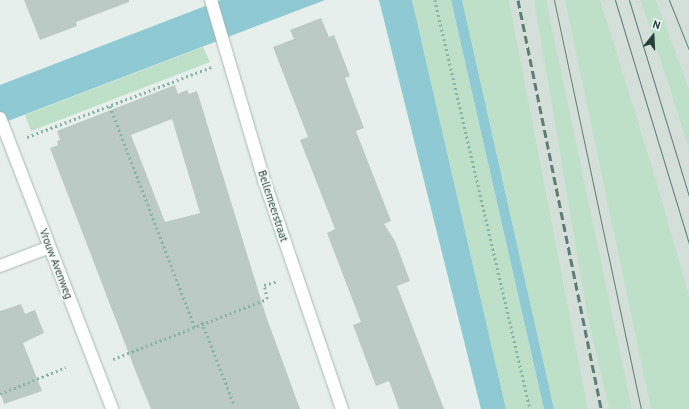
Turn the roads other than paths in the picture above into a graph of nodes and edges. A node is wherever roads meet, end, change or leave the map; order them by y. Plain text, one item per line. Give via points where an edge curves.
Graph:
1 (211, 0) edge
2 (0, 118) edge
3 (50, 247) junction
4 (0, 266) edge
5 (112, 409) edge
6 (342, 409) edge

1 - 6 street, Bellemeerstraat via 265,183
2 - 3 street, Vrouw Avenweg
3 - 4 street
3 - 5 street, Vrouw Avenweg

